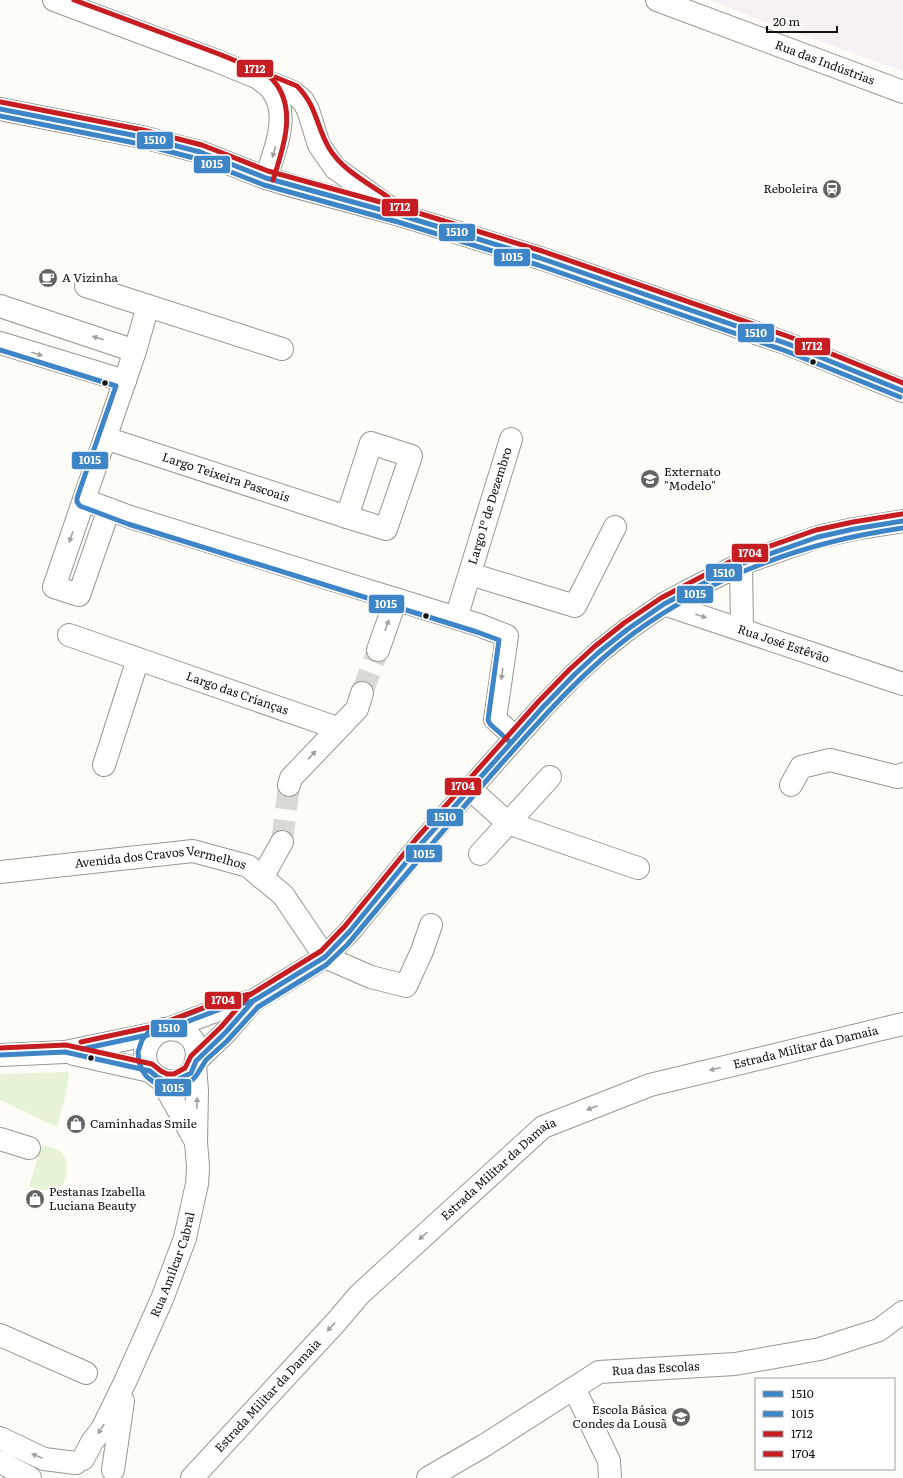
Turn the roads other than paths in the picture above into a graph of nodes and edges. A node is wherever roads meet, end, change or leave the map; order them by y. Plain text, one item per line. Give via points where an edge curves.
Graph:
1 (54, 0) edge
2 (657, 0) edge
3 (260, 79) junction
4 (903, 92) edge
5 (0, 109) edge
6 (266, 178) junction
7 (400, 214) junction
8 (86, 286) dead end
9 (0, 306) edge
10 (148, 306) junction
11 (0, 342) edge
12 (282, 349) dead end
13 (135, 351) junction
14 (124, 381) junction
15 (903, 391) edge
16 (105, 438) junction
17 (511, 439) dead end
18 (84, 500) junction
19 (109, 509) junction
20 (346, 517) dead end
21 (902, 520) edge
22 (615, 527) dead end
23 (741, 564) junction
24 (470, 574) junction
25 (396, 599) junction
26 (664, 604) junction
27 (456, 618) junction
28 (742, 630) junction
29 (68, 635) dead end
30 (378, 650) tunnel mouth
31 (138, 659) junction
32 (903, 684) edge
33 (362, 693) tunnel mouth
34 (337, 728) junction
35 (516, 738) junction
36 (104, 765) dead end
37 (903, 774) edge
38 (550, 777) dead end
39 (289, 785) tunnel mouth
40 (791, 785) dead end
41 (470, 789) junction
42 (508, 823) junction
43 (282, 842) tunnel mouth
44 (480, 854) dead end
45 (638, 868) dead end
46 (0, 872) edge
47 (262, 878) junction
48 (432, 925) dead end
49 (326, 957) junction
50 (253, 1002) junction
51 (903, 1024) edge
52 (160, 1031) junction
53 (65, 1052) junction
54 (0, 1055) edge
55 (196, 1063) junction
56 (155, 1075) junction
57 (0, 1139) edge
58 (196, 1142) junction
59 (29, 1148) dead end
60 (903, 1312) edge
61 (0, 1335) edge
62 (86, 1373) dead end
63 (126, 1382) junction
64 (574, 1388) junction
65 (0, 1438) edge
66 (0, 1462) edge
67 (75, 1466) edge
68 (115, 1474) edge
69 (30, 1478) edge
70 (192, 1478) edge
71 (428, 1478) edge
72 (610, 1478) edge

1 - 3 street
2 - 4 street, Rua das Indústrias
3 -> 6 street via 272,90 277,99 281,124
3 - 7 street via 293,92 303,101 319,144 335,168
5 - 6 street via 142,137 200,152
6 - 7 street
7 - 15 street via 540,258 788,344
8 - 10 street
13 -> 9 street
10 - 12 street
10 - 13 street
11 -> 14 street
13 - 14 street
14 - 16 street
16 - 18 street
16 - 20 street, Largo Teixeira Pascoais
17 - 24 street, Largo 1º de Dezembro
18 - 19 street
18 -> 19 street via 54,587 79,595
19 - 25 street
21 - 23 street via 818,537
22 - 24 street, Largo 1º de Dezembro via 576,606
23 - 26 street
23 - 28 street
24 - 27 street, Largo 1º de Dezembro
25 - 27 street
30 -> 25 street
26 -> 28 street, Rua José Estêvão
26 - 35 street via 599,652 574,675
27 -> 35 street via 507,636 495,719
28 - 32 street, Rua José Estêvão
29 - 31 street, Largo das Crianças
31 - 34 street, Largo das Crianças
31 - 36 street
33 - 34 street via 357,709
39 -> 34 street via 291,778
35 - 41 street
37 - 40 street via 898,777 830,760 801,767
38 - 42 street
41 - 42 street
41 - 49 street
42 - 44 street
42 - 45 street
43 - 47 street
46 - 47 street, Avenida dos Cravos Vermelhos via 193,851 248,866
47 - 49 street, Avenida dos Cravos Vermelhos via 283,895
48 - 49 street via 406,986 372,977
49 - 50 street
50 - 52 street via 226,1007
50 - 55 street
51 -> 70 street, Estrada Militar da Damaia via 650,1085 543,1127 359,1295
52 - 53 street
52 - 55 street via 174,1029 191,1038 196,1046
52 - 56 street via 146,1046 146,1063
53 - 54 street
53 - 56 street
55 - 56 street via 191,1073 175,1081 166,1081
58 -> 55 street, Rua Amílcar Cabral
56 - 58 street, Rua Amílcar Cabral
57 - 59 street
58 - 63 street, Rua Amílcar Cabral via 197,1184 184,1238 162,1299
60 - 64 street, Rua das Escolas via 879,1330 820,1349 735,1364 599,1372
61 - 62 street
63 -> 67 street, Rua Amílcar Cabral via 102,1429
63 - 68 street, Rua Amílcar Cabral
64 - 71 street, Rua das Escolas
64 - 72 street via 609,1461
67 -> 65 street via 44,1459
66 - 69 street
67 - 68 street via 92,1458 108,1464

